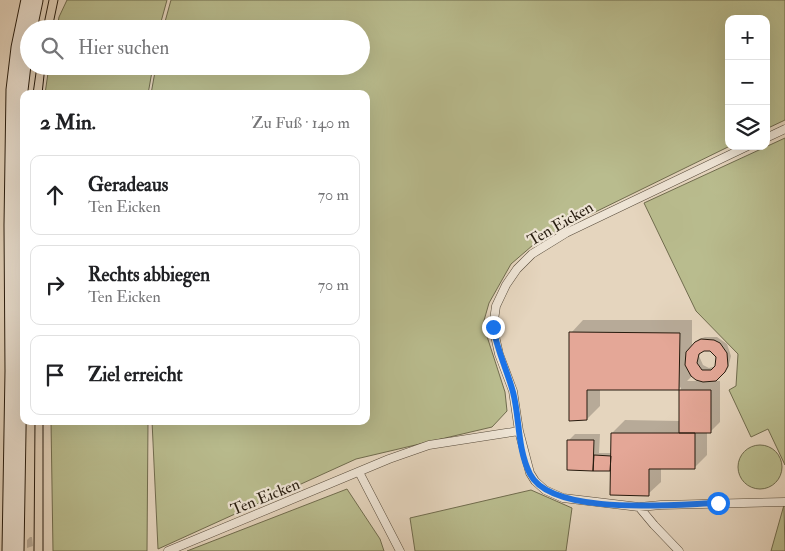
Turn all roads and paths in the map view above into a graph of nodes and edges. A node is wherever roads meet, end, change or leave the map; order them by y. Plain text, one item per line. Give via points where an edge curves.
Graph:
1 (32, 0) edge
2 (28, 20) edge
3 (20, 65) edge
4 (785, 128) edge
5 (770, 136) edge
6 (740, 150) edge
7 (518, 431) junction
8 (359, 472) junction
9 (785, 502) edge
10 (639, 507) junction
11 (13, 551) edge
12 (168, 551) edge
13 (400, 551) edge
14 (679, 551) edge

1 - 2 main road
3 - 11 main road via 15,224
4 - 5 lane
6 - 7 lane, Ten Eicken via 566,232 532,254 517,269 496,306 493,327 513,391
7 - 8 lane, Ten Eicken via 429,445
7 - 10 lane, Ten Eicken via 530,474 545,490 563,498
8 - 12 lane, Ten Eicken
8 - 13 lane
9 - 10 lane, Ten Eicken
10 - 14 lane

